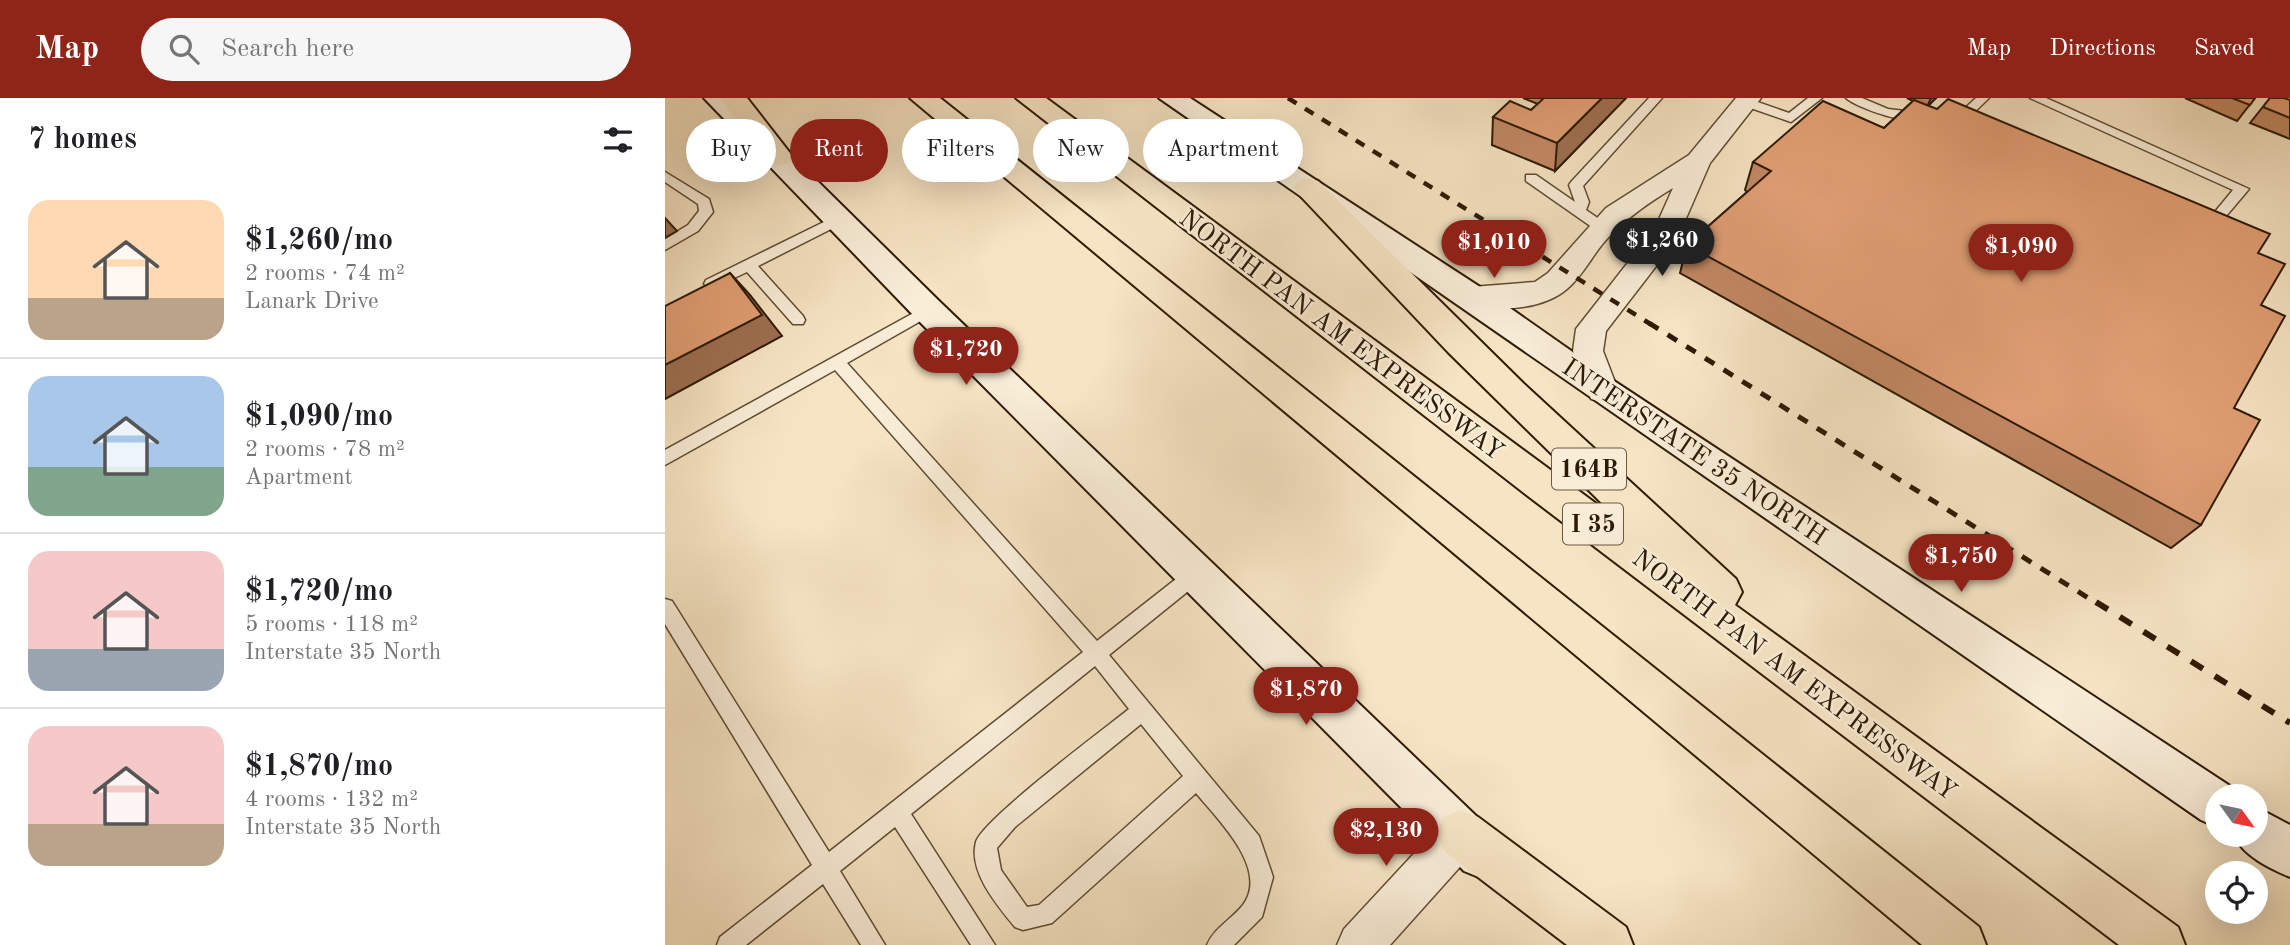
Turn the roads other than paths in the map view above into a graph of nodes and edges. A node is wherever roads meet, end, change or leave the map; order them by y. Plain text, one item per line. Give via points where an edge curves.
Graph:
1 (717, 98) edge
2 (733, 98) edge
3 (923, 98) edge
4 (1029, 98) edge
5 (1172, 98) edge
6 (1656, 98) edge
7 (1816, 98) edge
8 (1852, 98) edge
9 (1983, 98) edge
10 (2036, 98) edge
11 (1747, 100) edge
12 (779, 157) junction
13 (1698, 161) junction
14 (665, 176) edge
15 (1531, 178) dead end
16 (1308, 188) junction
17 (1579, 212) junction
18 (2186, 214) edge
19 (840, 219) junction
20 (1595, 239) junction
21 (665, 245) edge
22 (749, 265) junction
23 (1637, 269) junction
24 (701, 289) edge
25 (1469, 295) junction
26 (928, 310) junction
27 (798, 320) dead end
28 (837, 362) junction
29 (1602, 390) junction
30 (665, 458) edge
31 (1196, 574) junction
32 (665, 607) edge
33 (1096, 653) junction
34 (1142, 711) junction
35 (1881, 738) junction
36 (1197, 778) junction
37 (2205, 796) edge
38 (897, 811) junction
39 (1461, 834) junction
40 (2268, 838) edge
41 (2290, 853) edge
42 (826, 868) junction
43 (728, 945) edge
44 (874, 945) edge
45 (984, 945) edge
46 (1218, 945) edge
47 (1360, 945) edge
48 (1572, 945) edge
49 (1608, 945) edge
50 (1961, 945) edge
51 (2160, 945) edge

1 - 12 main road
2 - 12 highway
3 - 50 highway
4 - 35 highway, NORTH PAN AM EXPRESSWAY / I 35
5 - 16 main road, INTERSTATE 35 NORTH
6 - 17 lane via 1576,185 1582,202
7 - 11 lane via 1791,118
8 - 9 lane via 1885,112 1954,124 1972,117
10 - 18 lane via 2242,188 2211,225
11 - 13 street
12 - 19 main road
13 - 20 street via 1617,214
13 - 23 street via 1667,232
14 - 21 lane via 704,202 706,212 693,228
15 - 17 lane
16 - 25 main road, INTERSTATE 35 NORTH
16 - 35 highway, 164B via 1402,287 1627,506
17 - 20 lane
19 - 22 lane
19 - 26 main road
20 - 23 street
20 - 25 street via 1555,286 1543,292 1509,299
22 - 24 lane
22 - 27 lane
23 - 29 street via 1591,329 1588,351
25 - 29 main road, INTERSTATE 35 NORTH
26 - 28 lane
26 - 31 main road
28 - 30 lane
28 - 33 lane
29 - 37 main road, INTERSTATE 35 NORTH
31 - 33 lane
31 - 39 main road
32 - 42 lane
33 - 34 lane
33 - 38 lane
34 - 36 lane
34 - 36 lane via 1008,820 986,844 985,864 998,890 1023,919 1044,915
35 - 51 highway, NORTH PAN AM EXPRESSWAY / I 35
36 - 46 lane via 1251,844 1262,877 1254,909
38 - 42 lane
38 - 45 lane
39 - 47 street
39 - 48 main road
39 - 49 highway
40 - 41 main road
42 - 43 lane
42 - 44 lane

